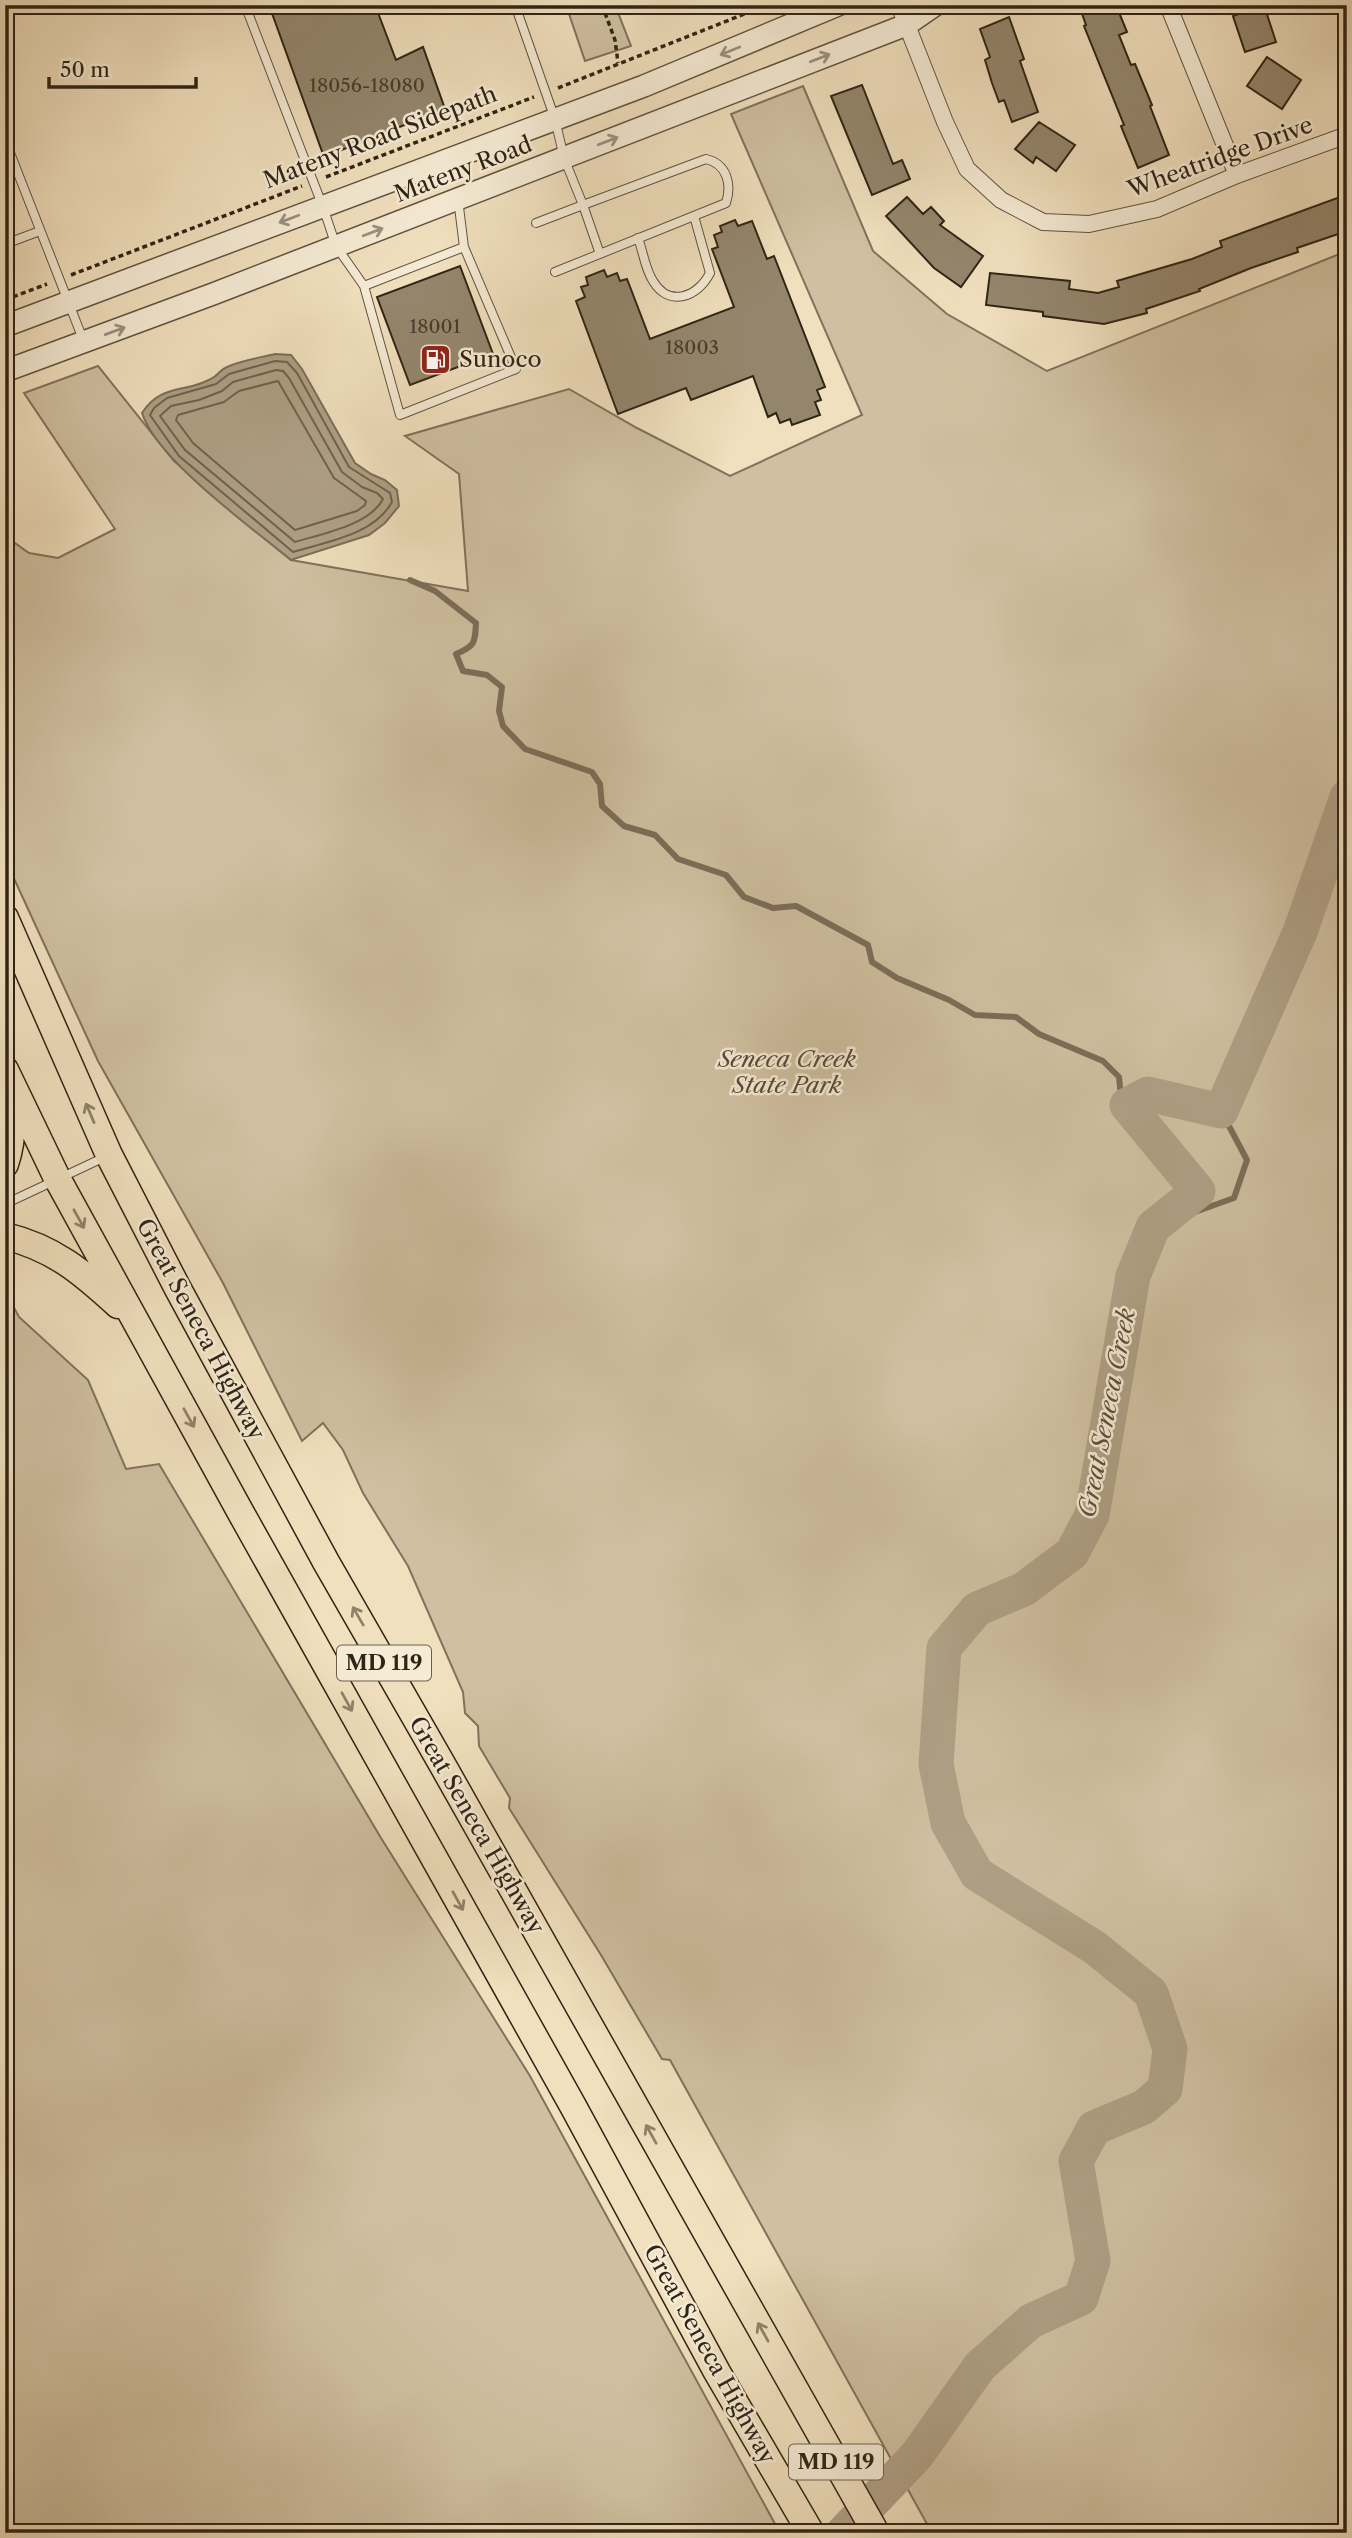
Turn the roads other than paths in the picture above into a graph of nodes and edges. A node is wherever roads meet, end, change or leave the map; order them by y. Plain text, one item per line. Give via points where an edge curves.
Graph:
1 (245, 5) edge
2 (515, 5) edge
3 (838, 5) edge
4 (935, 5) edge
5 (1168, 5) edge
6 (903, 15) edge
7 (555, 119) junction
8 (1347, 135) edge
9 (5, 139) edge
10 (564, 158) junction
11 (1237, 176) junction
12 (458, 199) junction
13 (583, 205) junction
14 (323, 207) junction
15 (694, 216) junction
16 (536, 223) dead end
17 (40, 231) junction
18 (638, 238) junction
19 (5, 244) edge
20 (336, 246) junction
21 (464, 247) junction
22 (600, 254) junction
23 (555, 272) dead end
24 (364, 286) junction
25 (68, 302) junction
26 (5, 326) edge
27 (84, 342) junction
28 (5, 371) edge
29 (5, 918) edge
30 (7, 1072) edge
31 (109, 1155) junction
32 (5, 1164) edge
33 (57, 1178) junction
34 (5, 1204) edge
35 (5, 1236) edge
36 (136, 1322) junction
37 (811, 2533) edge
38 (876, 2533) edge

1 - 14 lane
2 - 7 lane
3 -> 7 street, Mateny Road
4 - 6 street, Mateny Road
5 - 11 street
10 -> 6 street, Mateny Road
6 - 11 street, Wheatridge Drive via 967,169 1001,200 1043,222 1089,224 1157,209
7 - 10 lane
7 - 14 street, Mateny Road
8 - 11 street, Wheatridge Drive
9 - 17 lane
10 - 12 street, Mateny Road
10 - 13 lane
20 -> 12 street, Mateny Road
12 - 21 lane
13 - 15 lane via 706,159 715,161 729,184 726,203
13 - 16 lane
13 - 22 lane
14 - 20 lane
14 -> 25 street, Mateny Road
15 - 18 lane
15 - 18 lane via 710,272 695,293 678,297 664,292 653,281
17 - 19 lane
17 - 25 lane
18 - 22 lane
20 - 24 lane
27 -> 20 street, Mateny Road
21 - 24 lane
21 - 24 lane via 516,369 400,415
22 - 23 lane
25 - 26 street, Mateny Road
25 - 27 lane
27 - 28 street, Mateny Road
31 -> 29 main road, Great Seneca Highway / MD 119
30 - 32 main road via 12,1103
30 - 33 main road, Great Seneca Highway / MD 119
31 - 33 lane
38 -> 31 main road, Great Seneca Highway / MD 119 via 326,1562
33 - 34 lane
33 -> 36 main road, Great Seneca Highway / MD 119
35 - 36 main road via 54,1254 82,1271
36 -> 37 main road, Great Seneca Highway / MD 119 via 717,2372

